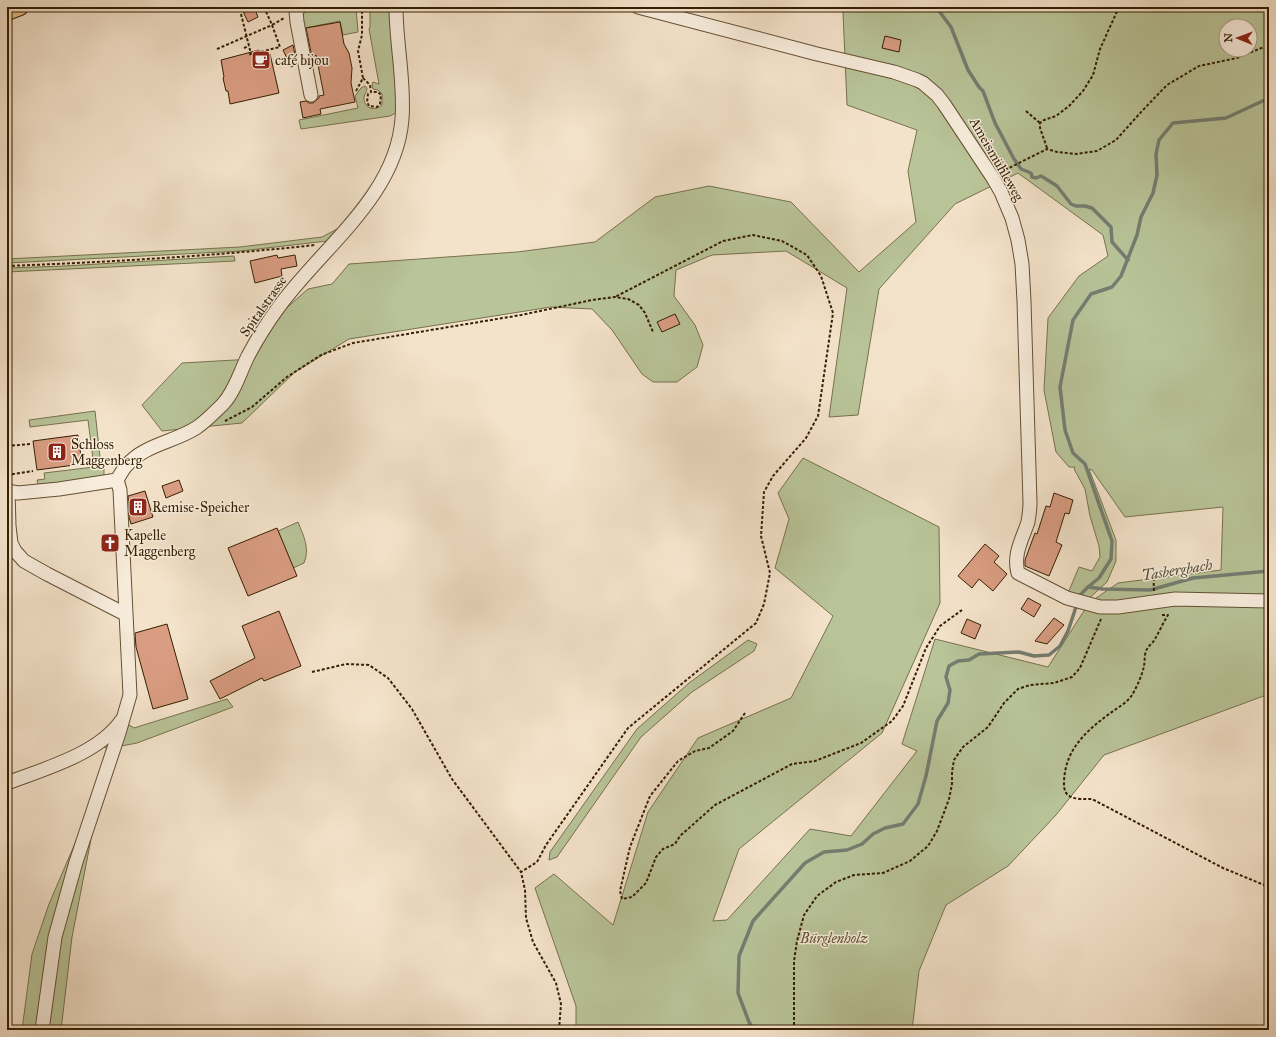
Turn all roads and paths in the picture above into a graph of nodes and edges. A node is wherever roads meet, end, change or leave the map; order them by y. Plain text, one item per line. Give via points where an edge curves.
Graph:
1 (20, 7) edge
2 (264, 7) edge
3 (362, 7) edge
4 (396, 7) edge
5 (638, 7) edge
6 (1119, 7) edge
7 (298, 9) edge
8 (7, 12) edge
9 (241, 14) dead end
10 (272, 25) junction
11 (247, 36) junction
12 (1269, 45) edge
13 (249, 46) junction
14 (244, 48) dead end
15 (217, 49) dead end
16 (363, 78) junction
17 (356, 91) dead end
18 (371, 92) junction
19 (311, 95) dead end
20 (1026, 111) dead end
21 (1040, 123) junction
22 (1047, 149) junction
23 (1015, 166) dead end
24 (332, 245) junction
25 (7, 266) edge
26 (615, 297) junction
27 (653, 332) dead end
28 (219, 422) dead end
29 (30, 444) dead end
30 (7, 446) edge
31 (33, 471) dead end
32 (7, 475) edge
33 (117, 480) junction
34 (7, 491) edge
35 (1153, 568) dead end
36 (1154, 580) dead end
37 (1269, 601) edge
38 (1100, 607) junction
39 (962, 610) dead end
40 (125, 614) junction
41 (1161, 614) dead end
42 (312, 672) dead end
43 (745, 713) dead end
44 (124, 717) junction
45 (7, 783) edge
46 (521, 872) junction
47 (1269, 887) edge
48 (42, 1030) edge
49 (559, 1030) edge
50 (794, 1030) edge

1 - 8 main road
2 - 10 path
3 - 16 path via 362,35 358,51
4 - 24 street, Spitalstrasse via 402,102 397,146 378,187
5 - 38 street, Ameismühleweg via 873,66 916,80 937,95 993,178 1007,204 1021,252 1030,503 1028,520 1016,556 1018,573 1067,598
6 - 21 path via 1100,49 1093,75 1083,91 1056,116
7 - 10 path
7 - 19 street
9 - 11 path
10 - 11 path
10 - 13 path via 280,47 250,54
11 - 13 path
11 - 15 path
12 - 22 path via 1237,58 1199,66 1167,85 1116,140 1097,151 1076,154
13 - 14 path
16 - 17 path
16 - 18 path via 370,85
18 - 18 path via 368,94 367,102 369,106 377,107 381,95 378,92
20 - 21 path
21 - 22 path
22 - 23 path
24 - 25 path via 325,243 232,254
24 - 33 street, Spitalstrasse via 280,306 261,333 232,391 223,403 197,428 140,454 127,464
26 - 27 path via 628,299 640,305
26 - 28 path via 353,343 321,355 287,377 252,407
26 - 46 path via 723,241 753,235 782,241 807,255 821,276 833,313 826,368 818,416 806,438 773,476 764,492 761,536 770,573 764,604 756,623 628,728 546,845 537,862
29 - 30 path
31 - 32 path
33 - 34 street via 59,489
33 - 40 street via 120,490
34 - 40 street via 11,543 24,561
35 - 36 path
37 - 38 street via 1175,599
38 - 50 path via 1104,614 1080,668 1072,677 1018,689 1004,703 988,727 963,747 954,760 949,798 937,831 928,846 910,861 883,873 854,875 836,882 817,896 804,915 797,941 794,961
39 - 43 path via 940,626 926,648 903,706 892,721 861,743 816,761 792,764 715,805 674,844 663,849 656,857 646,883 632,897 622,899 620,891 630,847 650,796 678,761 695,751 709,748 733,731
40 - 44 street via 130,695
41 - 47 path via 1168,615 1147,649 1142,671 1132,694 1090,728 1066,762 1066,794 1076,799 1092,799 1223,868
42 - 46 path via 346,664 369,665 388,678 412,709 452,779
44 - 45 street via 114,731 86,750 40,772
44 - 48 street via 76,862 55,937
46 - 49 path via 525,890 526,918 533,942 556,983 561,1004

